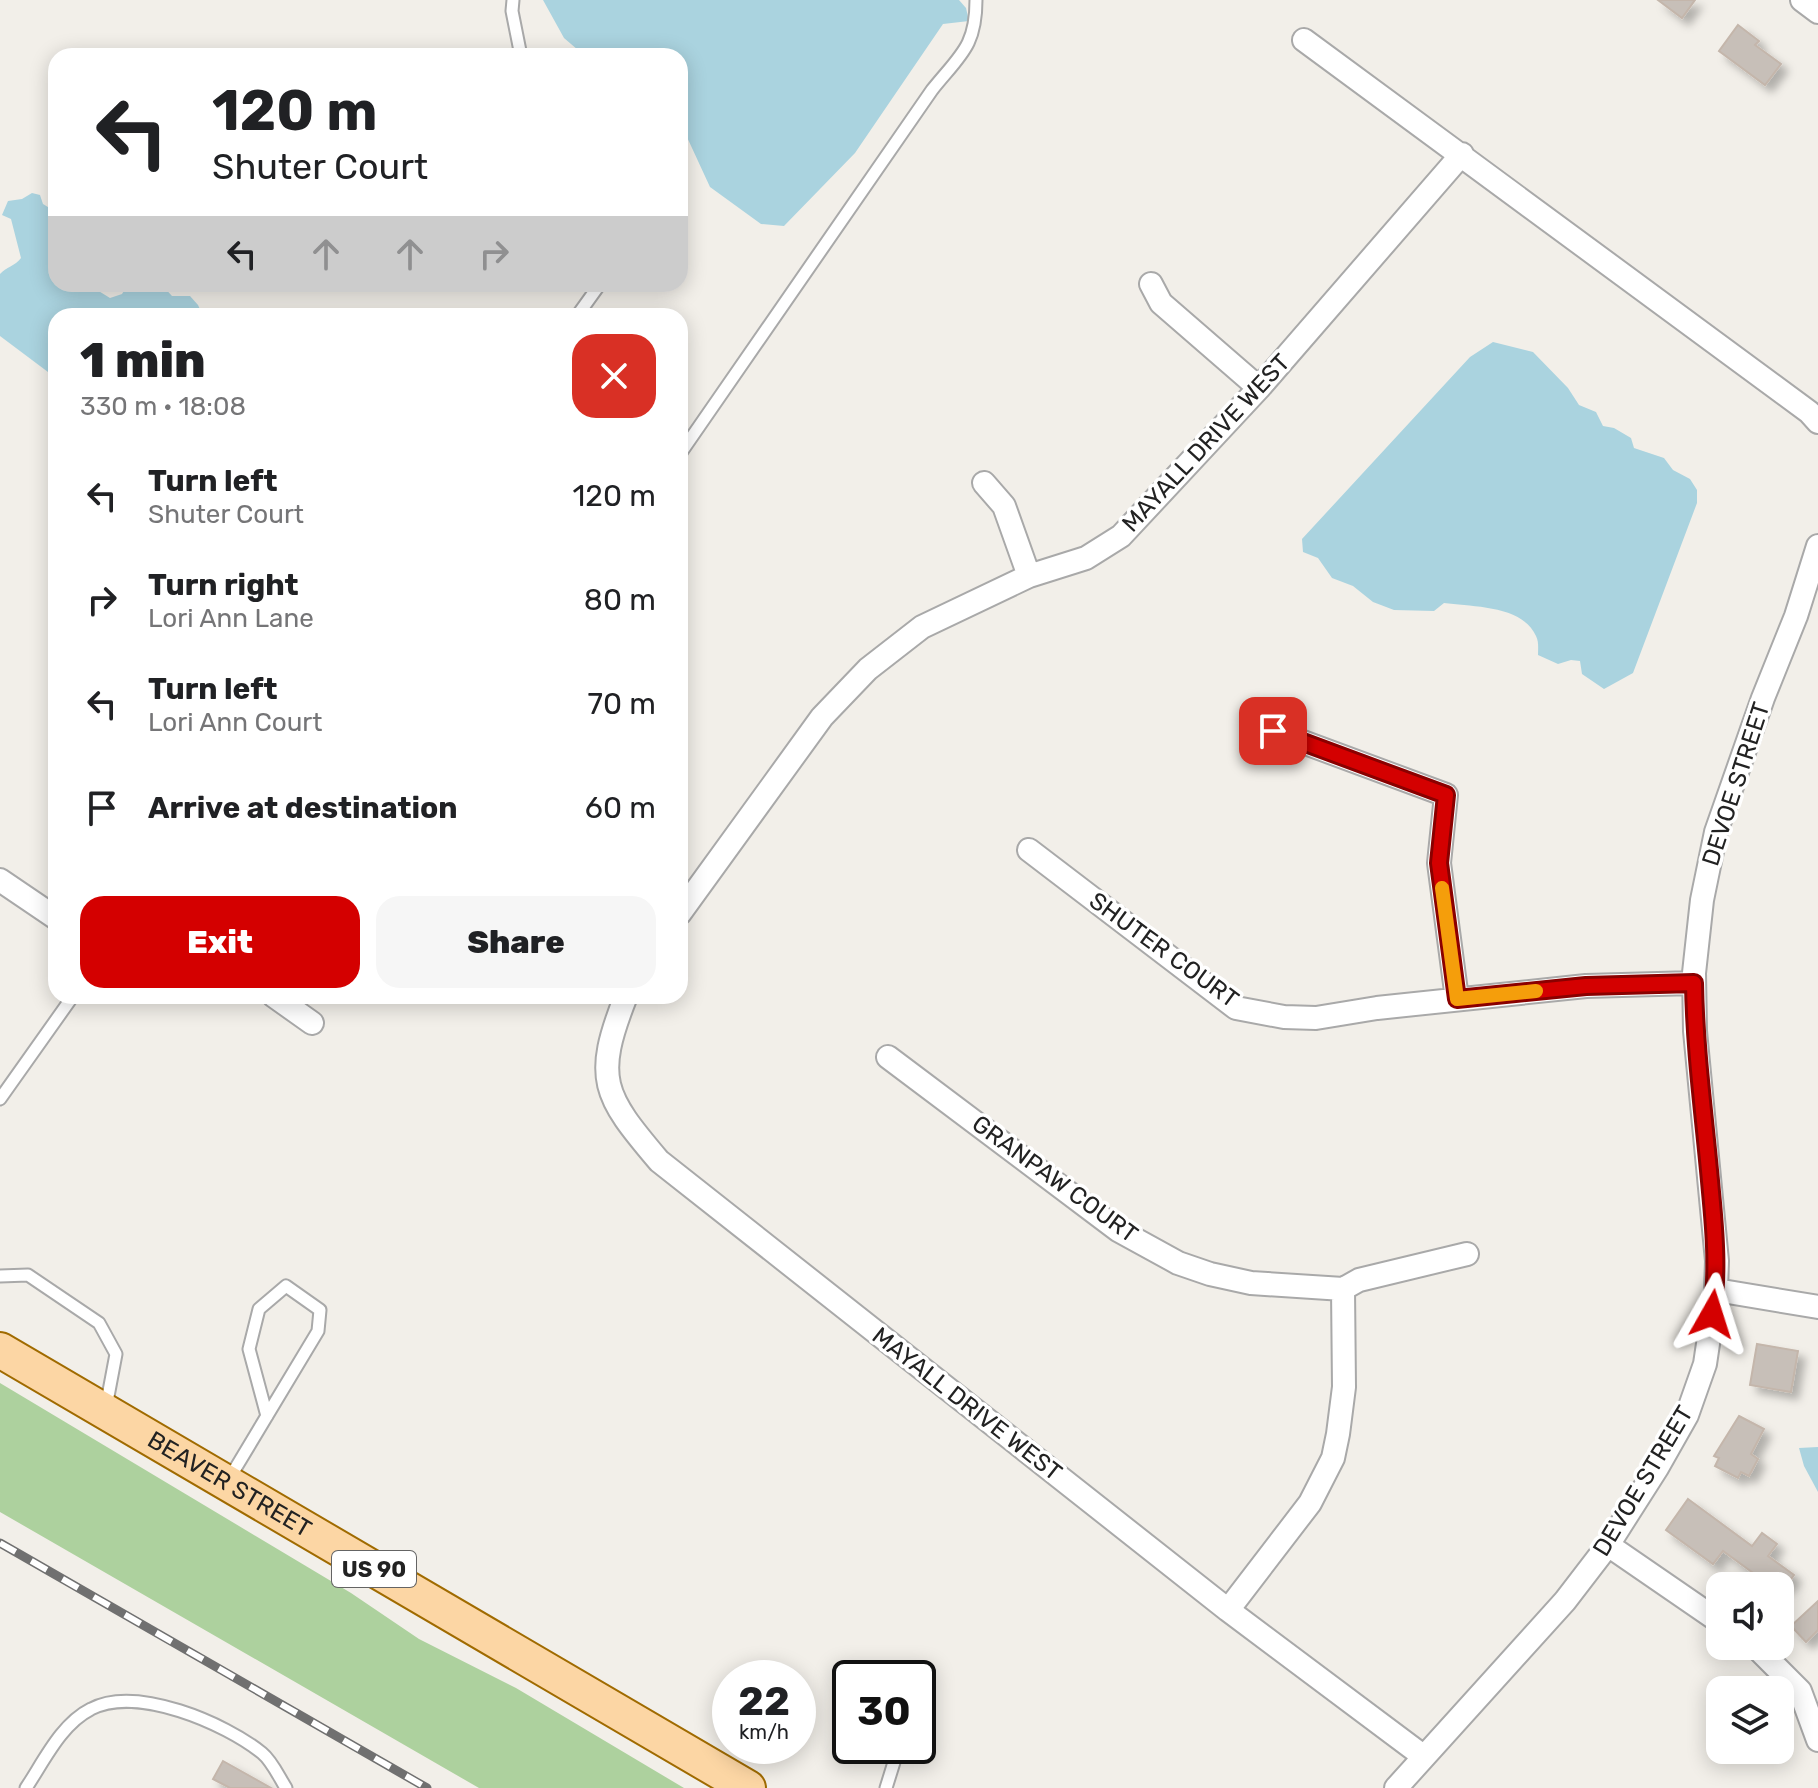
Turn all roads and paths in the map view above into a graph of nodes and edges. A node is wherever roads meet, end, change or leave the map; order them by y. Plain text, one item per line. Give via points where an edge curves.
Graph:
1 (513, 0) edge
2 (976, 0) edge
3 (1802, 0) edge
4 (1818, 12) edge
5 (1304, 40) dead end
6 (519, 48) edge
7 (1462, 154) junction
8 (1151, 284) dead end
9 (1259, 388) junction
10 (1818, 422) edge
11 (688, 442) edge
12 (984, 483) dead end
13 (1818, 546) edge
14 (1029, 576) junction
15 (1273, 731) dead end
16 (1029, 850) dead end
17 (0, 880) edge
18 (688, 902) edge
19 (48, 913) edge
20 (1694, 983) junction
21 (1457, 999) junction
22 (67, 1004) edge
23 (285, 1004) edge
24 (623, 1004) edge
25 (312, 1023) dead end
26 (888, 1057) dead end
27 (0, 1099) edge
28 (1467, 1254) dead end
29 (0, 1276) edge
30 (1343, 1289) junction
31 (1716, 1290) junction
32 (1818, 1307) edge
33 (0, 1350) edge
34 (105, 1412) junction
35 (267, 1416) junction
36 (227, 1483) junction
37 (1608, 1545) junction
38 (1228, 1610) junction
39 (1706, 1612) edge
40 (1770, 1660) edge
41 (1818, 1740) edge
42 (1423, 1756) junction
43 (893, 1764) edge
44 (26, 1788) edge
45 (286, 1788) edge
46 (748, 1788) edge
47 (886, 1788) edge
48 (1396, 1788) edge

1 - 6 lane
2 - 11 lane via 971,42 932,90
3 - 4 street
5 - 7 street
7 - 9 street, MAYALL DRIVE WEST
7 - 10 street
8 - 9 street via 1161,303
9 - 14 street, MAYALL DRIVE WEST via 1121,536 1086,558
12 - 14 street via 1004,506
13 - 20 street, DEVOE STREET via 1716,832 1702,900
14 - 18 street, MAYALL DRIVE WEST via 922,627 868,669 822,717
15 - 21 street via 1446,795 1439,863
16 - 21 street, SHUTER COURT via 1236,1008 1316,1018
17 - 19 street
20 - 21 street, SHUTER COURT via 1586,986
20 - 31 street, DEVOE STREET
22 - 27 lane
23 - 25 street
24 - 38 street, MAYALL DRIVE WEST via 606,1061 607,1084 625,1120 659,1161
26 - 30 street, GRANPAW COURT via 1118,1230 1178,1263 1251,1283
28 - 30 street, GRANPAW COURT via 1359,1280
29 - 34 lane via 28,1275 99,1323 116,1354
30 - 38 street via 1344,1387 1333,1458 1310,1503
31 - 32 street
31 - 37 street, DEVOE STREET via 1705,1364 1687,1415
33 - 34 main road, BEAVER STREET / US 90
34 - 36 main road, BEAVER STREET / US 90
35 - 35 lane via 318,1331 320,1310 286,1286 259,1309 249,1349
35 - 36 lane
36 - 46 main road, BEAVER STREET / US 90
37 - 39 street
37 - 42 street, DEVOE STREET via 1526,1645
38 - 42 street, MAYALL DRIVE WEST
40 - 41 street via 1800,1691
42 - 48 street, DEVOE STREET
43 - 47 lane
44 - 45 lane via 66,1729 92,1708 120,1700 172,1708 235,1734 265,1755

